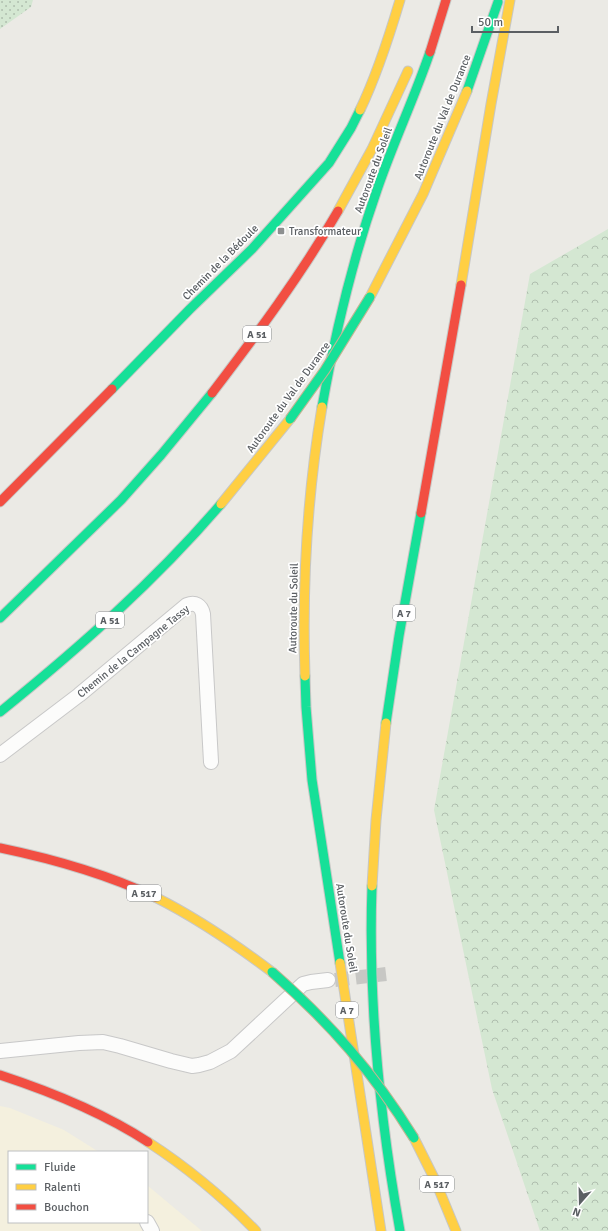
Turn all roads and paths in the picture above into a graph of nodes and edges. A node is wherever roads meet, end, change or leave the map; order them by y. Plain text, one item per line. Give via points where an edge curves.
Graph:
1 (400, 0) edge
2 (442, 0) edge
3 (446, 0) edge
4 (499, 0) edge
5 (510, 0) edge
6 (426, 34) dead end
7 (412, 62) dead end
8 (302, 180) dead end
9 (254, 234) dead end
10 (217, 270) dead end
11 (122, 365) dead end
12 (45, 443) dead end
13 (0, 489) edge
14 (0, 502) edge
15 (0, 618) edge
16 (0, 712) edge
17 (0, 755) edge
18 (211, 762) dead end
19 (0, 848) edge
20 (328, 980) tunnel mouth
21 (0, 1051) edge
22 (1, 1075) edge
23 (152, 1231) edge
24 (156, 1231) edge
25 (256, 1231) edge
26 (381, 1231) edge
27 (400, 1231) edge
28 (456, 1231) edge

1 - 14 main road, Chemin de la Bédoule via 367,95 329,163 256,244
2 - 6 main road
3 - 26 main road, Autoroute du Soleil / A 7 via 427,61 383,173 353,265 318,431 306,554 305,692 310,767
4 - 16 main road, Autoroute du Val de Durance / A 51, bridge via 442,153 401,242 325,370 290,419 210,518 149,582 91,637
5 - 27 main road, Autoroute du Soleil / A 7 via 389,702 378,804 373,867 373,1005 376,1049
7 - 15 main road, A 51 via 379,136 346,197 262,328 152,466 75,546
8 - 9 main road, Chemin de la Bédoule
10 - 11 main road, Chemin de la Bédoule
12 - 13 main road
17 - 18 street, Chemin de la Campagne Tassy via 192,603 202,608 203,614
19 - 28 main road, A 517, bridge via 64,862 150,896 174,907 215,932 272,972 305,1000 347,1044 385,1092 414,1138
20 - 21 street via 303,984 231,1051 199,1066 181,1064 103,1042
22 - 25 main road via 67,1099 108,1118 148,1142 197,1176
23 - 24 street

